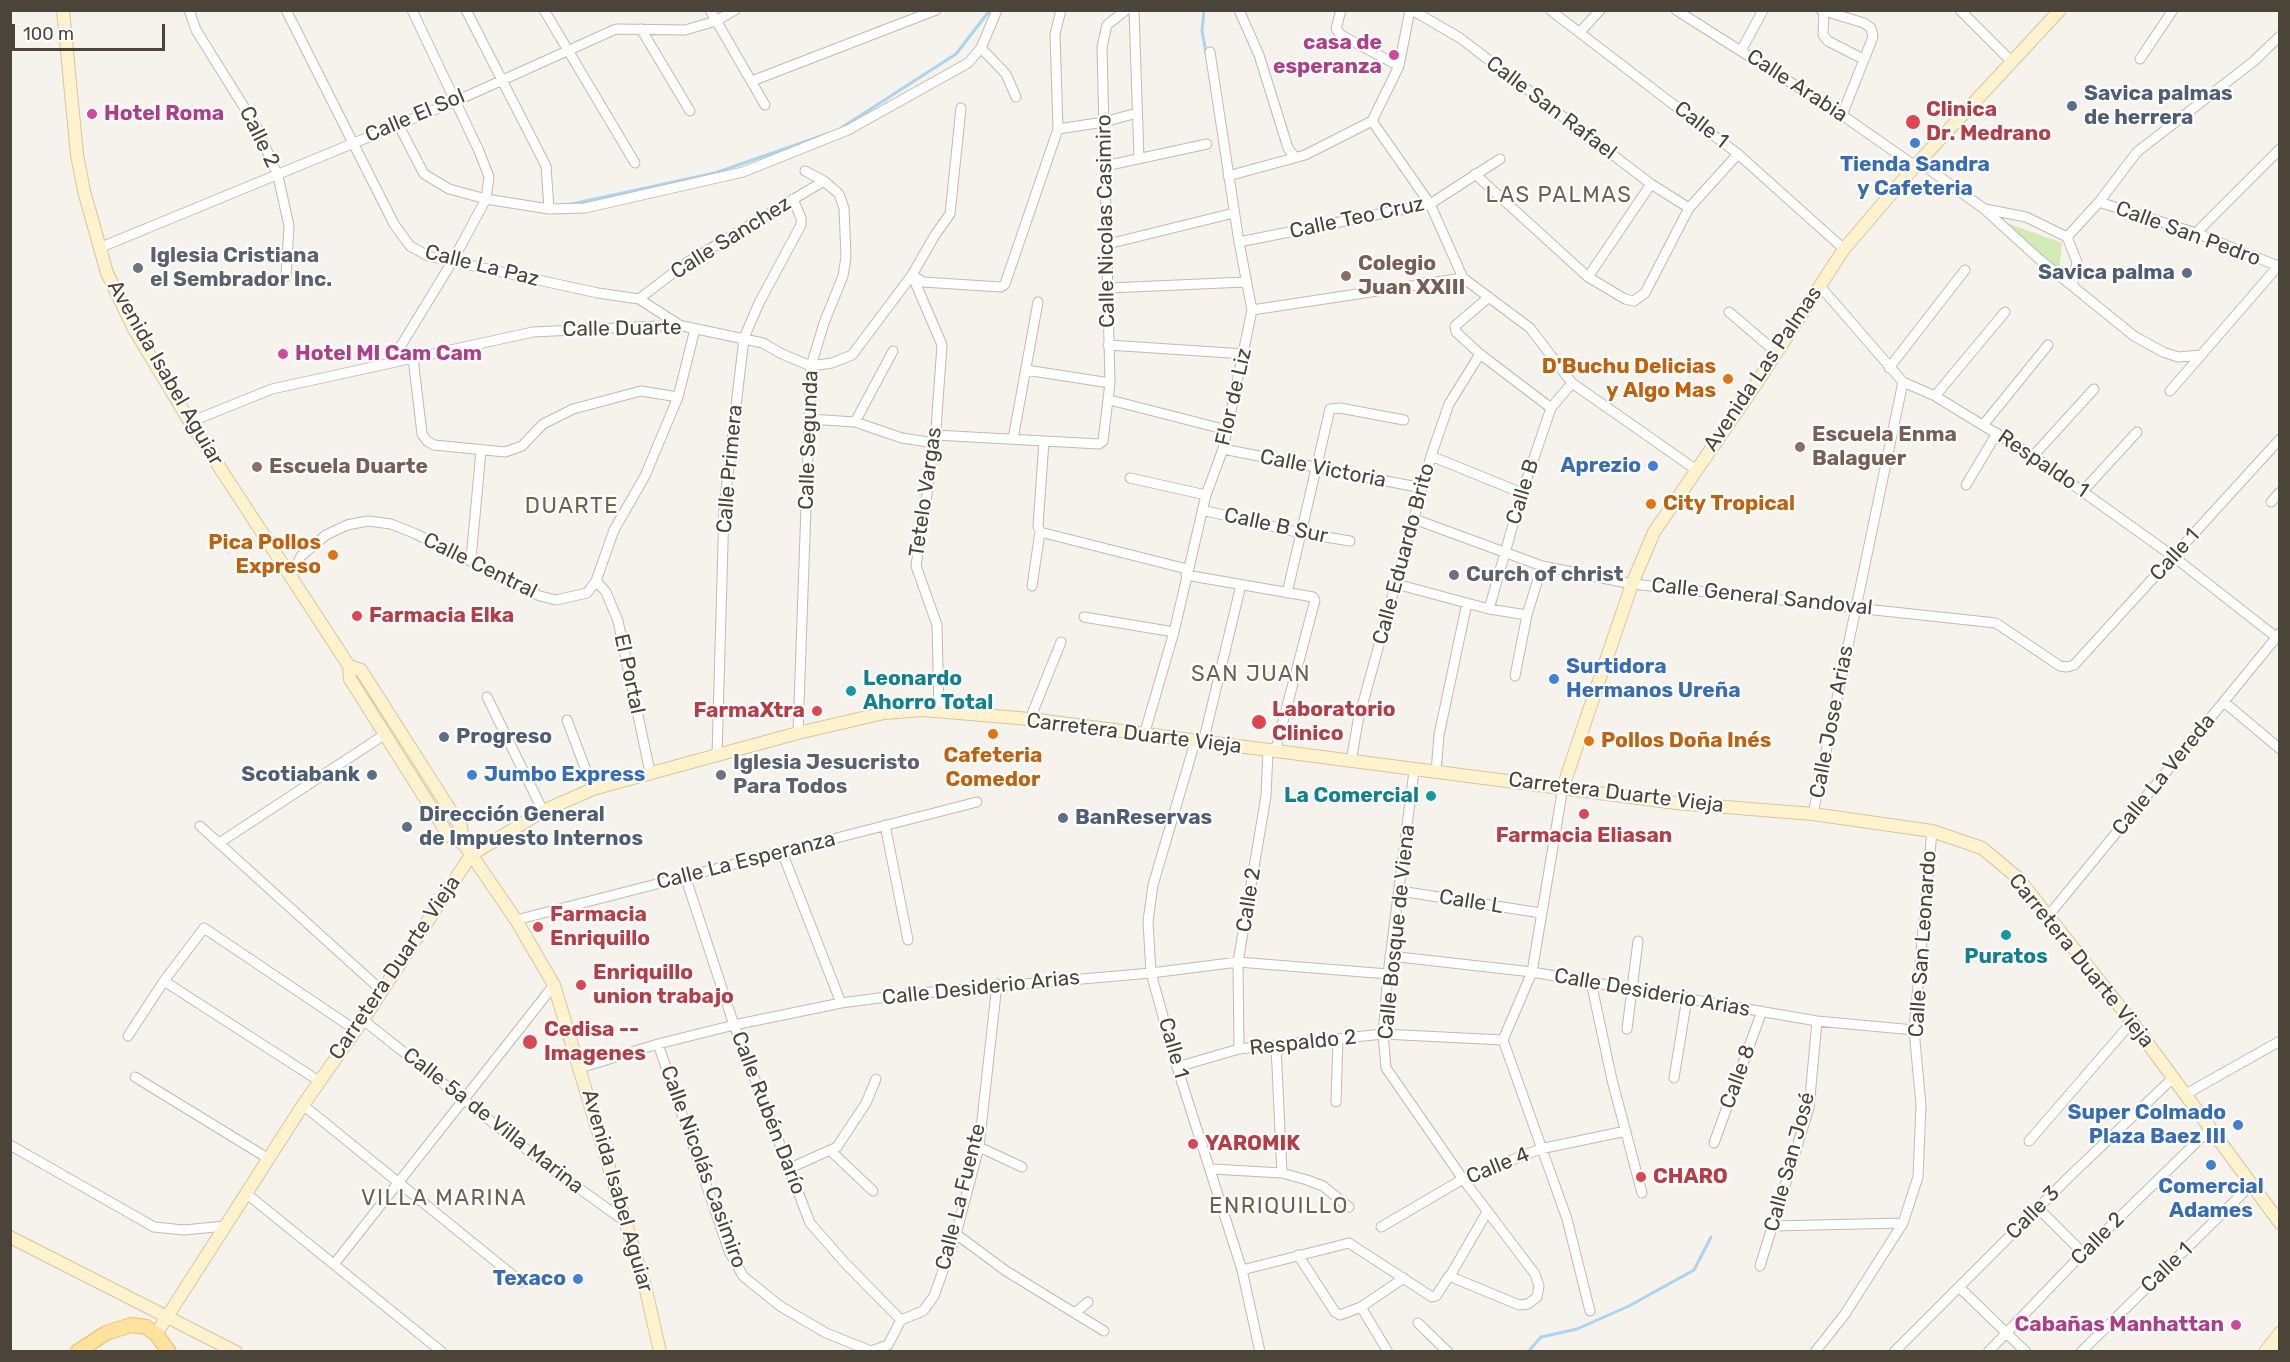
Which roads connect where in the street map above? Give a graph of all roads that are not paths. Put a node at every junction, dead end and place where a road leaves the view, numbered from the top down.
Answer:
1 (63, 10) edge
2 (189, 10) edge
3 (286, 10) edge
4 (412, 10) edge
5 (466, 10) edge
6 (543, 10) edge
7 (710, 10) edge
8 (735, 10) edge
9 (936, 10) edge
10 (997, 10) edge
11 (1062, 10) edge
12 (1126, 10) edge
13 (1134, 10) edge
14 (1239, 10) edge
15 (1341, 10) edge
16 (1411, 10) edge
17 (1550, 10) edge
18 (1600, 10) edge
19 (1676, 10) edge
20 (1763, 10) edge
21 (1960, 10) edge
22 (2060, 10) edge
23 (2173, 10) edge
24 (1823, 11) edge
25 (716, 21) junction
26 (641, 29) junction
27 (1581, 32) junction
28 (2280, 36) edge
29 (981, 48) junction
30 (568, 51) junction
31 (1742, 51) junction
32 (1210, 52) dead end
33 (1863, 59) junction
34 (2140, 59) dead end
35 (2012, 62) junction
36 (1400, 66) junction
37 (503, 78) junction
38 (752, 81) junction
39 (1016, 97) dead end
40 (456, 100) junction
41 (765, 105) dead end
42 (961, 108) dead end
43 (690, 111) dead end
44 (1137, 113) junction
45 (1842, 115) junction
46 (1372, 121) junction
47 (1104, 122) junction
48 (398, 124) junction
49 (1058, 129) junction
50 (352, 142) junction
51 (1207, 144) dead end
52 (2280, 149) edge
53 (1738, 154) junction
54 (1294, 156) junction
55 (1139, 158) junction
56 (1500, 159) dead end
57 (634, 163) dead end
58 (1917, 164) junction
59 (1105, 166) junction
60 (805, 171) dead end
61 (1475, 174) junction
62 (278, 176) junction
63 (1228, 176) junction
64 (824, 181) junction
65 (1651, 184) junction
66 (486, 199) junction
67 (793, 199) junction
68 (2099, 202) junction
69 (1430, 204) junction
70 (1689, 208) junction
71 (1983, 208) junction
72 (549, 209) junction
73 (1234, 213) junction
74 (2196, 233) junction
75 (2067, 237) junction
76 (1239, 242) junction
77 (1108, 244) junction
78 (99, 248) junction
79 (1844, 249) junction
80 (453, 262) junction
81 (2279, 265) edge
82 (1965, 270) dead end
83 (912, 276) junction
84 (286, 277) dead end
85 (1588, 277) junction
86 (1463, 278) junction
87 (1245, 282) junction
88 (2073, 284) junction
89 (1819, 285) junction
90 (1109, 288) junction
91 (1489, 297) junction
92 (639, 299) junction
93 (1038, 302) dead end
94 (1252, 310) junction
95 (1729, 312) dead end
96 (2005, 312) dead end
97 (678, 325) junction
98 (695, 329) junction
99 (744, 338) junction
100 (1108, 345) junction
101 (2048, 345) dead end
102 (893, 351) dead end
103 (1776, 352) junction
104 (1245, 354) junction
105 (1480, 354) junction
106 (2201, 355) junction
107 (413, 358) junction
108 (391, 362) junction
109 (810, 366) junction
110 (1889, 368) junction
111 (1026, 370) junction
112 (1903, 382) junction
113 (1110, 383) junction
114 (1572, 383) junction
115 (2094, 389) dead end
116 (2170, 391) dead end
117 (1935, 396) junction
118 (678, 397) junction
119 (1110, 400) junction
120 (1551, 408) junction
121 (809, 419) junction
122 (1404, 420) dead end
123 (190, 422) junction
124 (855, 423) junction
125 (1984, 424) junction
126 (1227, 430) junction
127 (2137, 432) dead end
128 (1997, 433) junction
129 (935, 439) junction
130 (1013, 439) junction
131 (2280, 439) edge
132 (1044, 441) junction
133 (1223, 449) junction
134 (481, 451) junction
135 (1431, 456) junction
136 (2033, 456) junction
137 (1316, 469) junction
138 (1695, 469) junction
139 (1130, 478) dead end
140 (1966, 485) dead end
141 (1422, 488) junction
142 (2083, 491) junction
143 (2280, 492) edge
144 (1522, 493) junction
145 (1206, 495) junction
146 (2271, 502) dead end
147 (1202, 510) junction
148 (1414, 519) junction
149 (1040, 532) junction
150 (1301, 533) junction
151 (1350, 541) dead end
152 (1504, 554) junction
153 (2174, 557) junction
154 (471, 560) junction
155 (1542, 566) junction
156 (1187, 572) junction
157 (291, 578) junction
158 (596, 581) junction
159 (1396, 584) junction
160 (1632, 584) junction
161 (1241, 585) junction
162 (1032, 586) dead end
163 (1287, 593) junction
164 (1467, 603) junction
165 (1855, 607) junction
166 (1489, 609) junction
167 (1527, 615) junction
168 (1084, 617) dead end
169 (1174, 632) junction
170 (2278, 635) edge
171 (1061, 642) dead end
172 (349, 666) junction
173 (2067, 667) joint
174 (1515, 676) dead end
175 (487, 697) dead end
176 (2224, 702) junction
177 (939, 711) junction
178 (1030, 719) junction
179 (567, 720) dead end
180 (397, 727) junction
181 (798, 733) junction
182 (384, 735) junction
183 (1144, 735) junction
184 (1199, 742) junction
185 (2280, 749) edge
186 (1272, 751) junction
187 (717, 755) junction
188 (1351, 762) junction
189 (1414, 771) junction
190 (650, 772) junction
191 (1436, 772) junction
192 (1563, 787) junction
193 (593, 789) junction
194 (977, 802) dead end
195 (543, 811) junction
196 (1813, 814) junction
197 (885, 825) junction
198 (200, 826) dead end
199 (1932, 831) junction
200 (219, 843) junction
201 (464, 844) junction
202 (782, 852) junction
203 (471, 855) junction
204 (685, 876) junction
205 (1400, 891) junction
206 (1541, 913) junction
207 (2048, 916) junction
208 (516, 920) junction
209 (908, 940) dead end
210 (1638, 941) dead end
211 (1390, 957) junction
212 (1238, 962) junction
213 (1532, 972) junction
214 (1151, 973) junction
215 (1388, 974) junction
216 (164, 981) junction
217 (1591, 982) junction
218 (997, 984) junction
219 (554, 985) junction
220 (1631, 989) junction
221 (381, 990) junction
222 (1687, 998) junction
223 (841, 1003) junction
224 (1762, 1011) junction
225 (363, 1020) junction
226 (1817, 1021) junction
227 (2133, 1022) junction
228 (734, 1025) junction
229 (354, 1029) junction
230 (1627, 1029) dead end
231 (1914, 1030) junction
232 (1383, 1035) junction
233 (129, 1036) dead end
234 (1338, 1039) junction
235 (1503, 1040) junction
236 (2280, 1041) edge
237 (658, 1044) junction
238 (1276, 1046) junction
239 (1239, 1049) junction
240 (1177, 1067) junction
241 (580, 1068) junction
242 (135, 1077) dead end
243 (2174, 1077) junction
244 (1674, 1078) dead end
245 (876, 1079) dead end
246 (319, 1081) junction
247 (2186, 1094) junction
248 (464, 1100) junction
249 (1336, 1102) dead end
250 (303, 1105) junction
251 (2211, 1128) junction
252 (1626, 1131) junction
253 (2029, 1141) dead end
254 (1714, 1143) dead end
255 (10, 1145) edge
256 (979, 1147) junction
257 (1540, 1149) junction
258 (831, 1152) junction
259 (269, 1159) junction
260 (1022, 1167) dead end
261 (788, 1169) junction
262 (1212, 1169) junction
263 (1282, 1173) junction
264 (1463, 1179) junction
265 (399, 1182) junction
266 (2252, 1184) junction
267 (873, 1191) dead end
268 (1642, 1193) dead end
269 (247, 1194) junction
270 (1349, 1208) dead end
271 (2038, 1208) junction
272 (1487, 1212) junction
273 (626, 1222) junction
274 (1903, 1223) junction
275 (2280, 1223) edge
276 (225, 1226) junction
277 (1773, 1226) junction
278 (1381, 1227) dead end
279 (956, 1234) junction
280 (10, 1237) edge
281 (2083, 1253) junction
282 (1298, 1255) junction
283 (335, 1263) junction
284 (1760, 1266) dead end
285 (1242, 1270) junction
286 (1449, 1276) junction
287 (1404, 1278) junction
288 (521, 1282) dead end
289 (1959, 1287) junction
290 (1088, 1302) dead end
291 (1361, 1307) junction
292 (1590, 1311) dead end
293 (1076, 1312) junction
294 (167, 1316) junction
295 (901, 1320) junction
296 (1418, 1323) dead end
297 (1104, 1331) dead end
298 (2007, 1333) junction
299 (156, 1334) junction
300 (2280, 1334) edge
301 (77, 1352) edge
302 (169, 1352) edge
303 (236, 1352) edge
304 (442, 1352) edge
305 (660, 1352) edge
306 (1260, 1352) edge
307 (1388, 1352) edge
308 (1448, 1352) edge
309 (1815, 1352) edge
310 (1894, 1352) edge
311 (1988, 1352) edge
312 (2026, 1352) edge
313 (2081, 1352) edge
314 (2265, 1352) edge

1 - 78 main road, Avenida Isabel Aguiar
2 - 62 street, Calle 2
3 - 50 street, Calle La Paz
4 - 40 street
5 - 37 street
6 - 30 street
7 - 25 street
8 - 25 street, Calle El Sol
9 - 38 street
10 - 29 street
11 - 49 street
12 - 47 street, Calle Nicolas Casimiro
13 - 44 street
14 - 54 street
15 - 36 street
16 - 36 street
16 - 65 street, Calle San Rafael
17 - 27 street, Calle 1
18 - 27 street
19 - 31 street, Calle Arabia
20 - 31 street
21 - 35 street
22 - 35 main road, Avenida Las Palmas
23 - 34 street
24 - 33 street
24 - 33 street
25 - 26 street, Calle El Sol
25 - 38 street
26 - 30 street, Calle El Sol
26 - 43 street
27 - 53 street, Calle 1
28 - 68 street
29 - 39 street
29 - 72 street
30 - 37 street, Calle El Sol
30 - 57 street
31 - 45 street, Calle Arabia
32 - 63 street, Flor de Liz
33 - 45 street
35 - 58 main road, Avenida Las Palmas
36 - 46 street
37 - 40 street, Calle El Sol
37 - 72 street
38 - 41 street
40 - 48 street, Calle El Sol
40 - 66 street
42 - 83 street
44 - 47 street
44 - 55 street
45 - 58 street, Calle Arabia
46 - 54 street
46 - 69 street
47 - 49 street
47 - 59 street, Calle Nicolas Casimiro
48 - 50 street, Calle El Sol
48 - 66 street
49 - 83 street
50 - 62 street, Calle El Sol
50 - 80 street, Calle La Paz
51 - 55 street
52 - 74 street
53 - 70 street
53 - 79 street, Calle 1
54 - 63 street
55 - 59 street
56 - 61 street, Calle Teo Cruz
58 - 71 street, Calle Arabia
58 - 79 main road, Avenida Las Palmas
59 - 77 street, Calle Nicolas Casimiro
60 - 64 street, Calle Segunda
61 - 69 street, Calle Teo Cruz
61 - 85 street
62 - 78 street, Calle El Sol
62 - 84 street, Calle 2
63 - 73 street, Flor de Liz
64 - 67 street, Calle Sanchez
64 - 109 street, Calle Segunda
65 - 70 street, Calle San Rafael
65 - 85 street
66 - 72 street
66 - 80 street
67 - 92 street, Calle Sanchez
67 - 99 street, Calle Primera
68 - 74 street, Calle San Pedro
68 - 75 street
69 - 76 street, Calle Teo Cruz
69 - 86 street
70 - 85 street
71 - 75 street
71 - 88 street, Calle Arabia
73 - 76 street, Flor de Liz
73 - 77 street
74 - 81 street, Calle San Pedro
75 - 88 street
76 - 87 street, Flor de Liz
77 - 90 street, Calle Nicolas Casimiro
78 - 123 main road, Avenida Isabel Aguiar
79 - 89 main road, Avenida Las Palmas
80 - 92 street, Calle La Paz
80 - 108 street
81 - 106 street
82 - 110 street
83 - 109 street
83 - 129 street, Tetelo Vargas
86 - 91 street
86 - 94 street
87 - 90 street
87 - 94 street, Flor de Liz
88 - 106 street, Calle Arabia
89 - 103 main road, Avenida Las Palmas
89 - 110 street, Respaldo 1
90 - 100 street, Calle Nicolas Casimiro
91 - 105 street
91 - 114 street
92 - 97 street
93 - 111 street
94 - 104 street, Flor de Liz
95 - 103 street
96 - 117 street
97 - 98 street, Calle Duarte
97 - 107 street, Calle Duarte
98 - 99 street, Calle Duarte
98 - 118 street
99 - 109 street, Calle Duarte
99 - 187 street, Calle Primera
100 - 104 street
100 - 113 street, Calle Nicolas Casimiro
101 - 125 street
102 - 124 street
103 - 138 main road, Avenida Las Palmas
104 - 126 street, Flor de Liz
105 - 120 street
105 - 135 street, Calle Eduardo Brito
106 - 116 street
107 - 108 street, Calle Duarte
107 - 134 street
108 - 123 street, Calle Duarte
109 - 121 street, Calle Segunda
110 - 112 street, Respaldo 1
111 - 113 street
111 - 130 street
112 - 117 street, Respaldo 1
112 - 165 street, Calle Jose Arias
113 - 119 street, Calle Nicolas Casimiro
114 - 120 street, Calle B
114 - 138 street
115 - 136 street
117 - 125 street, Respaldo 1
118 - 134 street
118 - 158 street
119 - 126 street
119 - 132 street, Calle Nicolas Casimiro
120 - 144 street, Calle B
121 - 124 street
121 - 181 street, Calle Segunda
122 - 137 street
123 - 157 main road, Avenida Isabel Aguiar
124 - 129 street
125 - 128 street, Respaldo 1
126 - 133 street, Flor de Liz
127 - 142 street
128 - 136 street, Respaldo 1
128 - 140 street
129 - 130 street
129 - 177 street, Tetelo Vargas
130 - 132 street
131 - 153 street, Calle 1
132 - 149 street
133 - 137 street, Calle Victoria
133 - 145 street, Flor de Liz
134 - 154 street
135 - 141 street, Calle Eduardo Brito
135 - 144 street
136 - 142 street, Respaldo 1
137 - 141 street, Calle Victoria
137 - 150 street
138 - 160 main road, Avenida Las Palmas
139 - 145 street
141 - 148 street, Calle Eduardo Brito
142 - 153 street, Respaldo 1
143 - 146 street
144 - 152 street, Calle B
145 - 147 street, Flor de Liz
147 - 150 street, Calle B Sur
147 - 156 street, Flor de Liz
148 - 152 street, Calle General Sandoval
148 - 159 street, Calle Eduardo Brito
149 - 156 street
149 - 162 street
150 - 151 street, Calle B Sur
150 - 163 street
152 - 155 street, Calle General Sandoval
152 - 166 street, Calle B
153 - 170 street, Respaldo 1
153 - 173 street, Calle 1
154 - 157 street, Calle Central
154 - 158 street, Calle Central
155 - 160 street, Calle General Sandoval
155 - 167 street
156 - 161 street
156 - 169 street, Flor de Liz
157 - 172 main road, Avenida Isabel Aguiar
158 - 190 street, El Portal
159 - 164 street
159 - 188 street, Calle Eduardo Brito
160 - 165 street, Calle General Sandoval
160 - 192 main road, Avenida Las Palmas
161 - 163 street
161 - 184 street, Calle 1
163 - 186 street, Calle 2
164 - 166 street
164 - 191 street
165 - 173 street, Calle General Sandoval
165 - 196 street, Calle Jose Arias
166 - 167 street
167 - 174 street
168 - 169 street
169 - 183 street, Flor de Liz
170 - 176 street, Calle La Vereda
171 - 178 street
172 - 180 main road, Avenida Isabel Aguiar
172 - 182 main road, Avenida Isabel Aguiar
175 - 195 street
176 - 185 street
176 - 207 street, Calle La Vereda
177 - 178 main road, Carretera Duarte Vieja
177 - 181 main road, Carretera Duarte Vieja
178 - 183 main road, Carretera Duarte Vieja
179 - 193 street
180 - 182 main road
180 - 201 main road, Avenida Isabel Aguiar
181 - 187 main road, Carretera Duarte Vieja
182 - 200 street
182 - 201 main road, Avenida Isabel Aguiar
183 - 184 main road, Carretera Duarte Vieja
184 - 186 main road, Carretera Duarte Vieja
184 - 214 street, Calle 1
186 - 188 main road, Carretera Duarte Vieja
186 - 212 street, Calle 2
187 - 190 main road, Carretera Duarte Vieja
188 - 189 main road, Carretera Duarte Vieja
189 - 191 main road, Carretera Duarte Vieja
189 - 205 street, Calle Bosque de Viena
190 - 193 main road, Carretera Duarte Vieja
191 - 192 main road, Carretera Duarte Vieja
192 - 196 main road, Carretera Duarte Vieja
192 - 206 street
193 - 195 main road, Carretera Duarte Vieja
194 - 197 street, Calle La Esperanza
195 - 203 main road, Carretera Duarte Vieja
196 - 199 main road, Carretera Duarte Vieja
197 - 202 street, Calle La Esperanza
197 - 209 street
198 - 200 street
199 - 207 main road, Carretera Duarte Vieja
199 - 231 street, Calle San Leonardo
200 - 221 street
201 - 203 main road, Avenida Isabel Aguiar
202 - 204 street, Calle La Esperanza
202 - 223 street
203 - 208 main road, Avenida Isabel Aguiar
203 - 221 main road, Carretera Duarte Vieja
204 - 208 street, Calle La Esperanza
204 - 228 street, Calle Rubén Darío
205 - 206 street, Calle L
205 - 211 street, Calle Bosque de Viena
206 - 213 street
207 - 227 main road, Carretera Duarte Vieja
208 - 219 main road, Avenida Isabel Aguiar
210 - 220 street
211 - 213 street, Calle Desiderio Arias
211 - 215 street, Calle Bosque de Viena
212 - 214 street, Calle Desiderio Arias
212 - 215 street, Calle Desiderio Arias
212 - 239 street, Calle 2
213 - 217 street, Calle Desiderio Arias
213 - 235 street
214 - 218 street, Calle Desiderio Arias
214 - 240 street, Calle 1
215 - 232 street, Calle Bosque de Viena
216 - 229 street
216 - 233 street
216 - 246 street
217 - 220 street, Calle Desiderio Arias
217 - 252 street
218 - 223 street, Calle Desiderio Arias
218 - 256 street, Calle La Fuente
219 - 241 main road, Avenida Isabel Aguiar
219 - 248 street
220 - 222 street, Calle Desiderio Arias
220 - 230 street
221 - 225 main road, Carretera Duarte Vieja
222 - 224 street, Calle Desiderio Arias
222 - 244 street
223 - 228 street, Calle Desiderio Arias
224 - 226 street, Calle Desiderio Arias
224 - 254 street, Calle 8
225 - 229 main road, Carretera Duarte Vieja
225 - 248 street, Calle 5a de Villa Marina
226 - 231 street, Calle Desiderio Arias
226 - 277 street, Calle San José
227 - 243 main road, Carretera Duarte Vieja
227 - 253 street
228 - 237 street, Calle Desiderio Arias
228 - 261 street, Calle Rubén Darío
229 - 246 main road, Carretera Duarte Vieja
231 - 274 street, Calle San Leonardo
232 - 234 street, Respaldo 2
232 - 235 street, Respaldo 2
232 - 264 street, Calle Bosque de Viena
234 - 238 street, Respaldo 2
234 - 249 street
235 - 257 street
236 - 247 street
237 - 241 street, Calle Desiderio Arias
237 - 295 street, Calle Nicolás Casimiro
238 - 239 street, Respaldo 2
238 - 263 street
239 - 240 street, Respaldo 2
240 - 262 street, Calle 1
241 - 273 main road, Avenida Isabel Aguiar
242 - 259 street
243 - 247 main road, Carretera Duarte Vieja
243 - 271 street, Calle 3
245 - 258 street
246 - 250 main road, Carretera Duarte Vieja
247 - 251 main road, Carretera Duarte Vieja
248 - 265 street
248 - 273 street, Calle 5a de Villa Marina
250 - 259 main road, Carretera Duarte Vieja
250 - 265 street
251 - 266 main road, Carretera Duarte Vieja
251 - 281 street, Calle 2
252 - 257 street, Calle 4
252 - 268 street
255 - 276 street
256 - 260 street
256 - 279 street, Calle La Fuente
257 - 264 street, Calle 4
257 - 292 street
258 - 261 street
258 - 267 street
259 - 269 main road, Carretera Duarte Vieja
261 - 295 street, Calle Rubén Darío
262 - 263 street
262 - 285 street, Calle 1
263 - 270 street
264 - 272 street, Calle Bosque de Viena
264 - 278 street, Calle 4
265 - 283 street
265 - 288 street
266 - 275 main road, Carretera Duarte Vieja
266 - 313 street, Calle 1
269 - 276 main road, Carretera Duarte Vieja
269 - 283 street
271 - 281 street
271 - 289 street, Calle 3
272 - 286 street
272 - 286 street, Calle Bosque de Viena
273 - 305 main road, Avenida Isabel Aguiar
274 - 277 street
274 - 309 street, Calle San Leonardo
276 - 294 main road, Carretera Duarte Vieja
277 - 284 street, Calle San José
279 - 293 street
279 - 295 street, Calle La Fuente
280 - 294 main road
281 - 298 street, Calle 2
282 - 285 street
282 - 287 street
282 - 291 street
283 - 304 street
285 - 306 street, Calle 1
286 - 287 street
287 - 291 street
289 - 298 street
289 - 310 street, Calle 3
290 - 293 street
291 - 307 street
293 - 297 street
294 - 299 main road, Carretera Duarte Vieja
294 - 303 main road
296 - 308 street
298 - 311 street, Calle 2
298 - 312 street
299 - 301 main road
299 - 302 main road
300 - 314 main road

